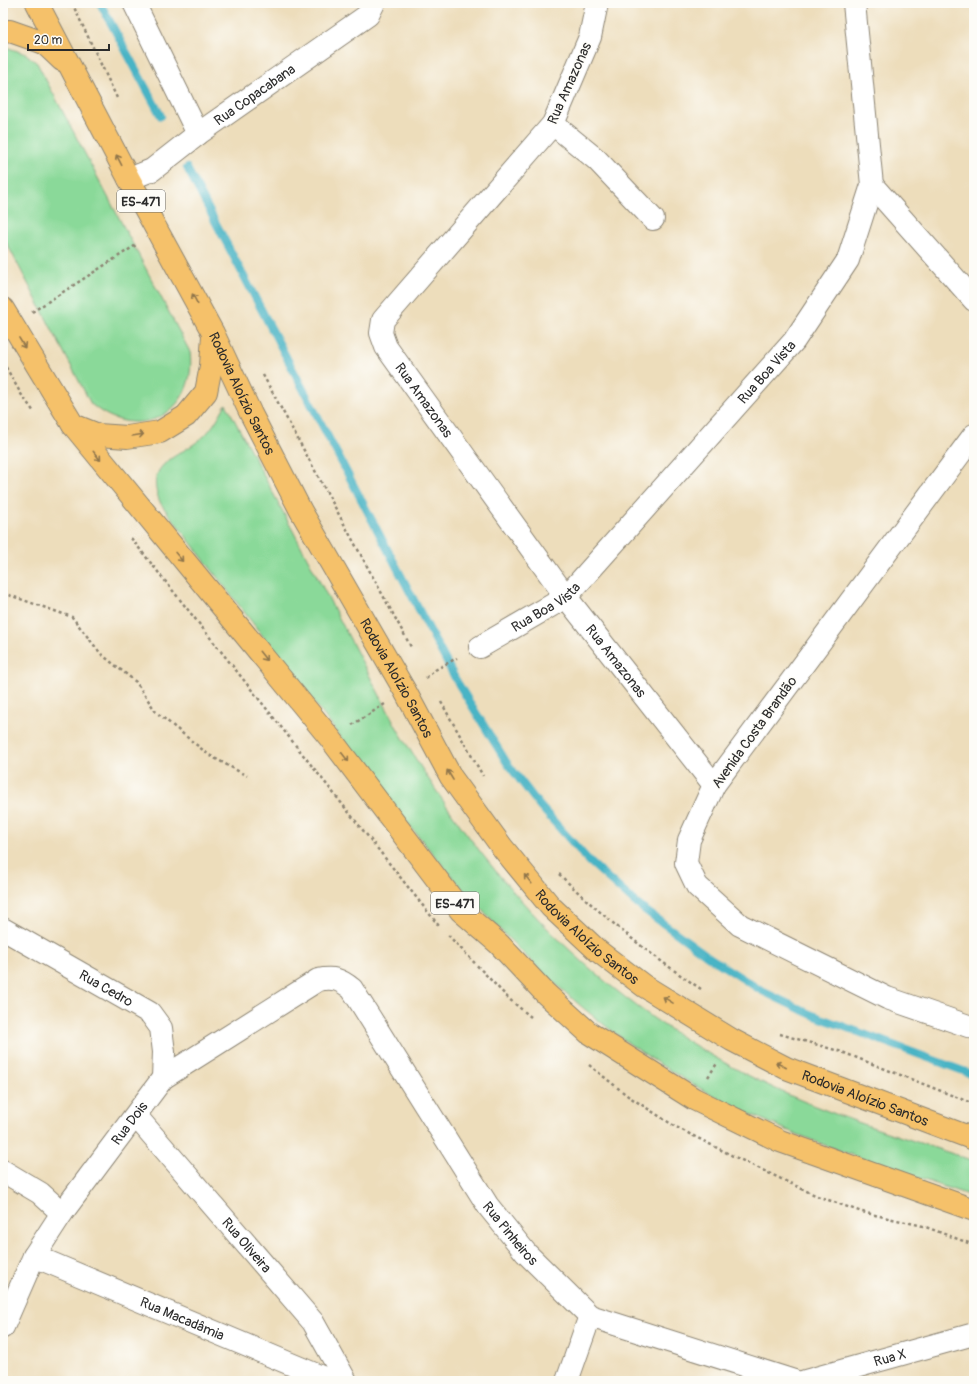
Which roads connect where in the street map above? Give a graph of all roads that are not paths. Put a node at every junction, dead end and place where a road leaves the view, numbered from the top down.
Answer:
1 (37, 3) edge
2 (134, 3) edge
3 (374, 3) edge
4 (597, 3) edge
5 (854, 3) edge
6 (3, 32) edge
7 (70, 67) junction
8 (553, 124) junction
9 (198, 134) junction
10 (129, 179) junction
11 (872, 185) junction
12 (653, 219) dead end
13 (974, 300) edge
14 (7, 317) edge
15 (213, 333) junction
16 (73, 426) junction
17 (974, 435) edge
18 (566, 597) junction
19 (471, 651) road end
20 (714, 784) junction
21 (3, 929) edge
22 (318, 980) joint
23 (974, 1028) edge
24 (163, 1078) junction
25 (136, 1116) junction
26 (974, 1139) edge
27 (3, 1171) edge
28 (974, 1210) edge
29 (62, 1213) junction
30 (34, 1256) junction
31 (590, 1316) junction
32 (3, 1327) edge
33 (974, 1334) edge
34 (331, 1381) edge
35 (346, 1381) edge
36 (567, 1381) edge
37 (794, 1381) edge
38 (805, 1381) edge

1 - 7 main road, Rodovia Aloízio Santos / ES-471
2 - 9 street
3 - 9 street, Rua Copacabana
4 - 8 street, Rua Amazonas
5 - 11 street, Rua Boa Vista
6 - 7 main road
10 -> 7 main road, Rodovia Aloízio Santos / ES-471
8 - 12 street
8 - 18 street, Rua Amazonas
9 - 10 street, Rua Copacabana
15 -> 10 main road, Rodovia Aloízio Santos / ES-471
11 - 13 street
11 - 18 street, Rua Boa Vista
14 -> 16 main road, ES-471
16 -> 15 main road
26 -> 15 main road, Rodovia Aloízio Santos / ES-471
16 -> 28 main road, ES-471
17 - 20 street, Avenida Costa Brandão
18 - 19 street, Rua Boa Vista
18 - 20 street, Rua Amazonas
20 - 23 street, Avenida Costa Brandão
21 - 24 street, Rua Cedro
22 - 24 street, Rua Dois
22 - 31 street, Rua Pinheiros
24 - 25 street, Rua Dois
25 - 29 street, Rua Dois
25 - 35 street, Rua Oliveira
27 - 29 street
29 - 30 street, Rua Dois
30 - 32 street, Rua Dois
30 - 34 street, Rua Macadâmia
31 - 36 street
31 - 37 street, Rua Pinheiros
33 - 38 street, Rua X

